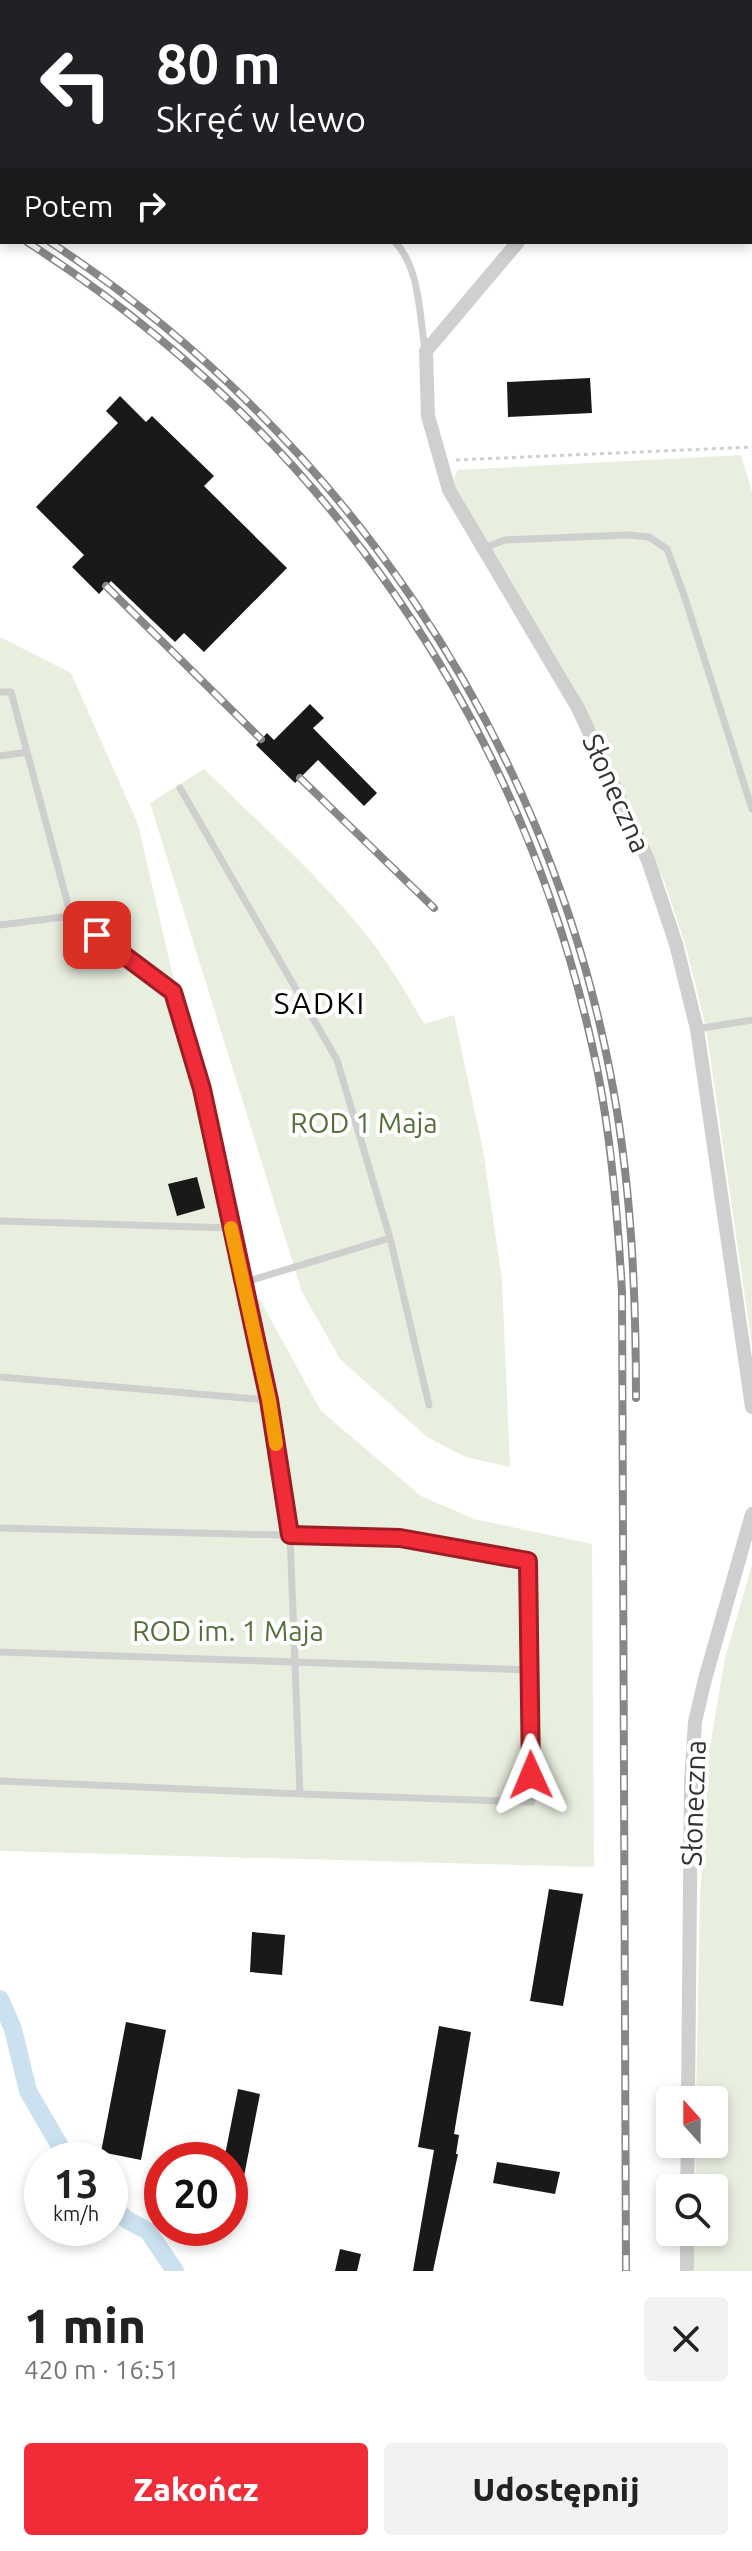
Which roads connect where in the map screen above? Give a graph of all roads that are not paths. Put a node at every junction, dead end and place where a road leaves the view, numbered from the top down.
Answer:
1 (397, 244) edge
2 (516, 244) edge
3 (426, 351) junction
4 (484, 548) junction
5 (0, 692) edge
6 (27, 752) junction
7 (0, 756) edge
8 (180, 788) dead end
9 (752, 809) edge
10 (71, 916) junction
11 (0, 925) edge
12 (752, 1020) edge
13 (697, 1029) junction
14 (0, 1221) edge
15 (231, 1228) junction
16 (390, 1238) junction
17 (242, 1283) junction
18 (0, 1377) edge
19 (751, 1397) edge
20 (269, 1400) junction
21 (429, 1405) dead end
22 (752, 1515) edge
23 (0, 1528) edge
24 (290, 1535) junction
25 (0, 1652) edge
26 (295, 1660) junction
27 (530, 1670) junction
28 (0, 1781) edge
29 (300, 1794) junction
30 (688, 2086) edge
31 (687, 2246) edge
32 (687, 2271) edge

1 - 3 lane
2 - 3 street
3 - 4 street, Słoneczna
4 - 9 lane
4 - 13 street, Słoneczna
5 - 6 lane
6 - 7 lane
6 - 10 lane
8 - 16 lane
10 - 11 lane
10 - 15 lane
12 - 13 lane
13 - 19 street, Słoneczna
14 - 15 lane
15 - 17 lane
16 - 17 lane
16 - 21 lane
17 - 20 lane
18 - 20 lane
20 - 24 lane
22 - 30 street, Słoneczna
23 - 24 lane
24 - 26 lane
24 - 27 lane
25 - 26 lane
26 - 27 lane
26 - 29 lane
27 - 29 lane
28 - 29 lane
31 - 32 street

